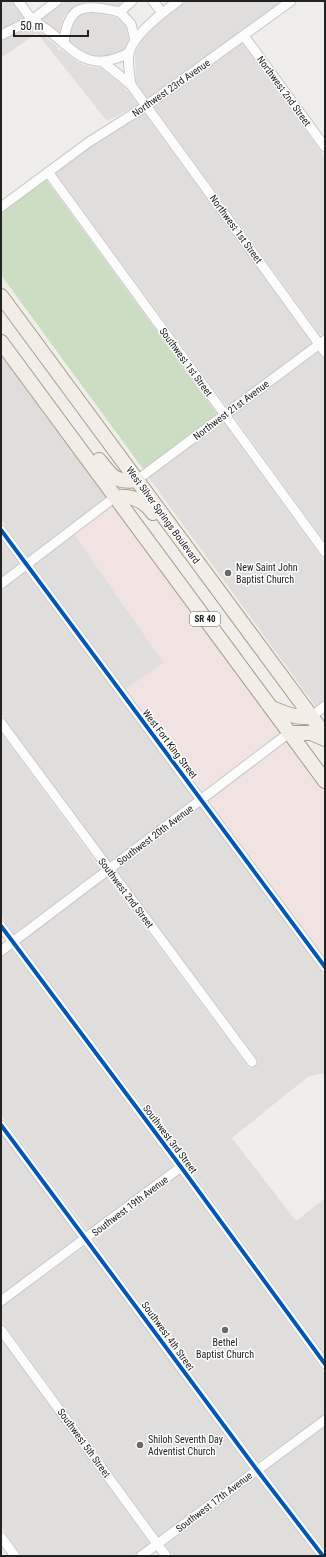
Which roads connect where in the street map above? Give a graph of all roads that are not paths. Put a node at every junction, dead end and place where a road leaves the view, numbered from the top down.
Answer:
1 (18, 1) edge
2 (57, 1) edge
3 (132, 1) edge
4 (153, 1) edge
5 (178, 1) edge
6 (291, 1) edge
7 (120, 12) junction
8 (162, 13) junction
9 (32, 20) junction
10 (1, 35) edge
11 (244, 36) junction
12 (135, 40) junction
13 (64, 44) junction
14 (129, 53) junction
15 (103, 62) junction
16 (131, 85) junction
17 (146, 106) junction
18 (325, 147) edge
19 (48, 172) junction
20 (1, 207) edge
21 (1, 296) edge
22 (1, 342) edge
23 (322, 342) edge
24 (325, 352) edge
25 (40, 395) junction
26 (225, 414) junction
27 (137, 480) junction
28 (115, 497) junction
29 (1, 530) edge
30 (325, 552) edge
31 (196, 560) junction
32 (26, 566) junction
33 (1, 584) edge
34 (270, 706) junction
35 (325, 706) edge
36 (311, 717) junction
37 (1, 724) edge
38 (289, 733) junction
39 (325, 735) edge
40 (325, 739) edge
41 (325, 781) edge
42 (202, 800) junction
43 (108, 870) junction
44 (1, 926) edge
45 (13, 942) junction
46 (1, 951) edge
47 (325, 967) edge
48 (252, 1062) dead end
49 (1, 1125) edge
50 (181, 1167) junction
51 (86, 1239) junction
52 (1, 1301) edge
53 (1, 1330) edge
54 (325, 1364) edge
55 (325, 1420) edge
56 (257, 1470) junction
57 (1, 1537) edge
58 (157, 1544) junction
59 (15, 1556) edge
60 (141, 1556) edge
61 (166, 1556) edge
62 (323, 1556) edge

1 - 9 street
2 - 9 street
3 - 7 street
4 - 8 street
5 - 8 street
6 - 11 street, Northwest 23rd Avenue
7 - 12 street
7 - 13 street
8 - 12 street
9 - 10 street
9 - 13 street
11 - 17 street, Northwest 23rd Avenue
11 - 18 street, Northwest 2nd Street
12 - 14 street
13 - 15 street
14 - 15 street
14 - 16 street
15 - 16 street, Northwest 1st Street
16 - 17 street, Northwest 1st Street
17 - 19 street, Northwest 23rd Avenue
17 - 23 street, Northwest 1st Street
19 - 20 street, Northwest 23rd Avenue
19 - 26 street, Southwest 1st Street
21 - 27 main road, West Silver Springs Boulevard / SR 40
22 - 25 main road, SR 40
23 - 24 street, Northwest 1st Street
23 - 26 street, Northwest 21st Avenue
25 - 27 main road
25 - 28 main road, SR 40
26 - 27 street, Northwest 21st Avenue
26 - 30 street, Southwest 1st Street
27 - 31 main road, West Silver Springs Boulevard / SR 40
28 - 31 main road
28 - 32 street
28 - 34 main road, SR 40
29 - 32 street, West Fort King Street
31 - 36 main road, West Silver Springs Boulevard / SR 40
32 - 33 street
32 - 42 street, West Fort King Street
34 - 36 main road
34 - 38 main road, SR 40
35 - 36 street
36 - 39 main road, West Silver Springs Boulevard / SR 40
37 - 43 street, Southwest 2nd Street
38 - 40 main road
38 - 41 main road, SR 40
38 - 42 street, Southwest 20th Avenue
42 - 43 street, Southwest 20th Avenue
42 - 47 street, West Fort King Street
43 - 45 street, Southwest 20th Avenue
43 - 48 street, Southwest 2nd Street
44 - 45 street, Southwest 3rd Street
45 - 46 street, Southwest 20th Avenue
45 - 50 street, Southwest 3rd Street
49 - 51 street, Southwest 4th Street
50 - 51 street, Southwest 19th Avenue
50 - 54 street, Southwest 3rd Street
51 - 52 street, Southwest 19th Avenue
51 - 56 street, Southwest 4th Street
53 - 58 street, Southwest 5th Street
55 - 56 street, Southwest 17th Avenue
56 - 58 street, Southwest 17th Avenue
56 - 62 street, Southwest 4th Street
57 - 59 street
58 - 60 street, Southwest 17th Avenue
58 - 61 street, Southwest 5th Street

